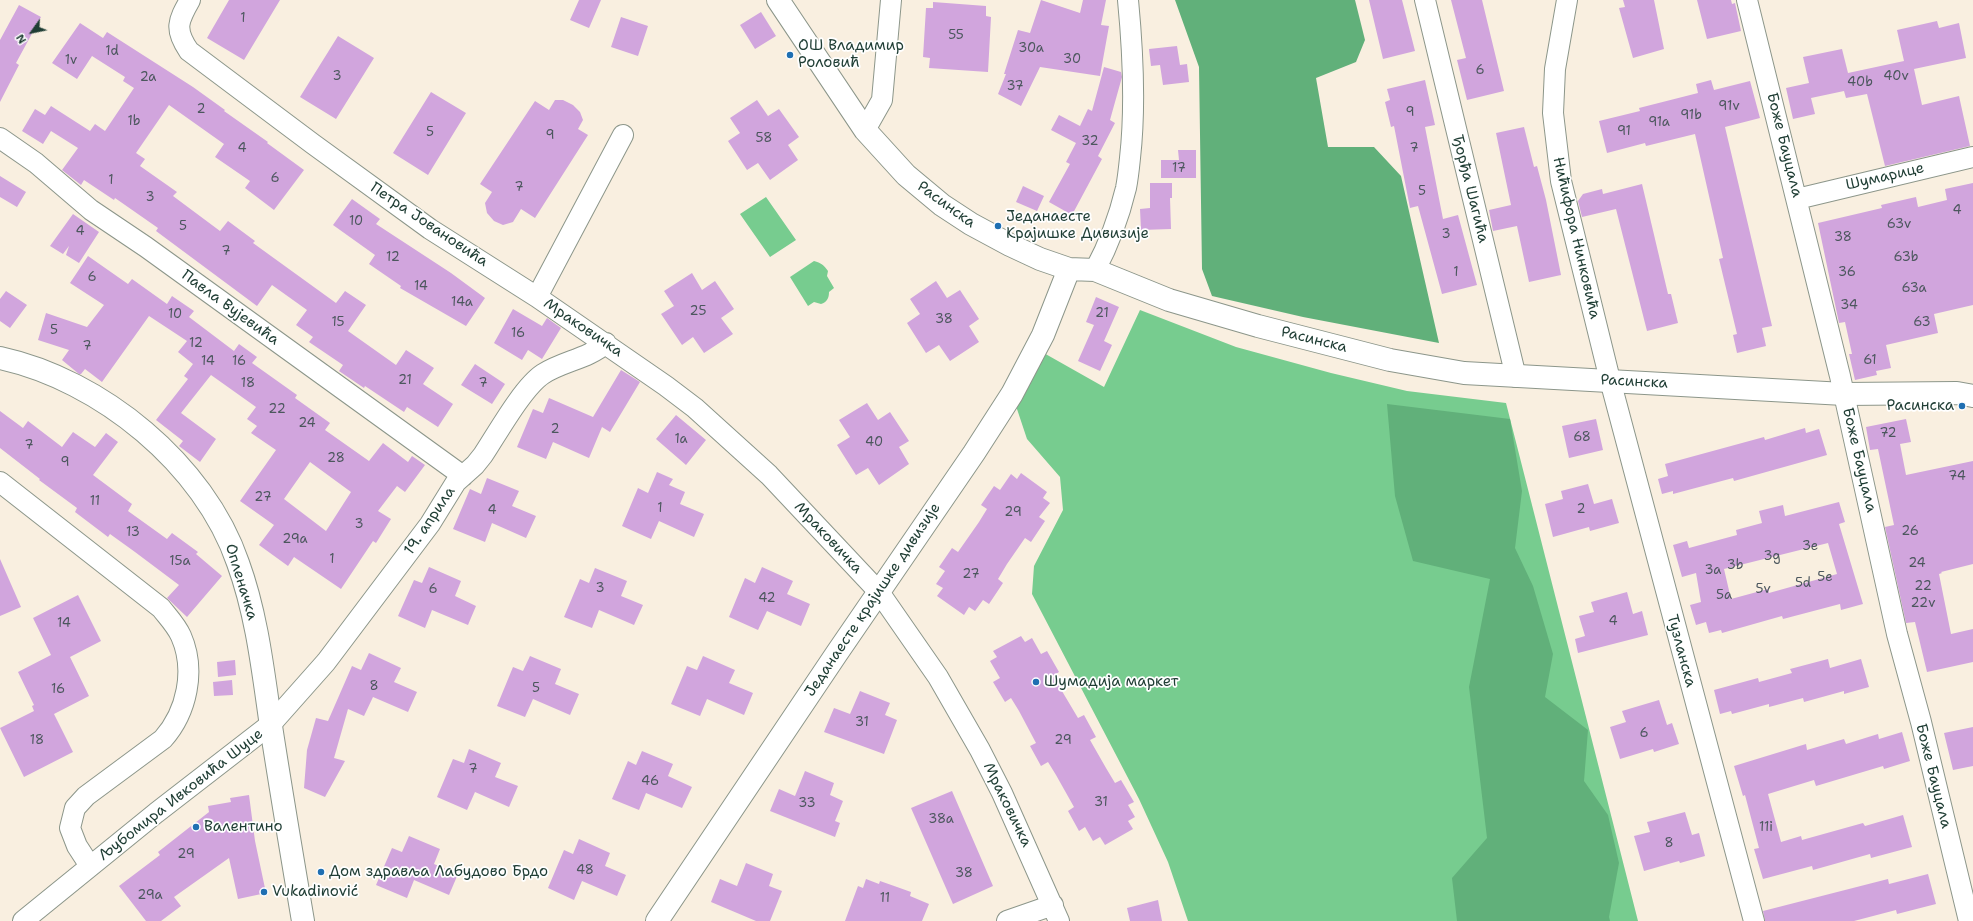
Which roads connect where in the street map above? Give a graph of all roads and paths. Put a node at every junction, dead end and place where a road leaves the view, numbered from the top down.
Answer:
1 (190, 0) edge
2 (778, 0) edge
3 (891, 0) edge
4 (1128, 0) edge
5 (1425, 0) edge
6 (1567, 0) edge
7 (1747, 0) edge
8 (865, 130) junction
9 (623, 135) dead end
10 (0, 138) edge
11 (1973, 157) edge
12 (1797, 199) junction
13 (1069, 269) junction
14 (1095, 270) junction
15 (537, 297) junction
16 (606, 343) junction
17 (0, 358) edge
18 (1516, 377) junction
19 (1610, 380) junction
20 (1844, 394) junction
21 (1973, 396) edge
22 (463, 476) junction
23 (0, 482) edge
24 (879, 592) junction
25 (271, 724) junction
26 (90, 866) junction
27 (1056, 913) edge
28 (23, 921) edge
29 (302, 921) edge
30 (657, 921) edge
31 (1007, 921) edge
32 (1754, 921) edge
33 (1969, 921) edge

1 - 15 street, Петра Јовановића
2 - 8 street, Расинска
3 - 8 street
4 - 14 street
5 - 18 street, Ђорђа Шагића
6 - 19 street, Нићифора Нинковића
7 - 12 street, Боже Бауцала
8 - 13 street, Расинска
9 - 15 street
10 - 22 street, Павла Вујевића
11 - 12 street, Шумарице
12 - 20 street, Боже Бауцала
13 - 14 street, Расинска
13 - 24 street, Једанаесте крајишке дивизије
14 - 18 street, Расинска
15 - 16 street, Мраковичка
16 - 22 street, 19. априла
16 - 24 street, Мраковичка
17 - 25 street, Опленачка
18 - 19 street, Расинска
19 - 20 street, Расинска
19 - 32 street, Тузланска
20 - 21 street, Расинска
20 - 33 street, Боже Бауцала
22 - 25 street, 19. априла
23 - 26 street, Љубомира Ивковића Шуце
24 - 27 street, Мраковичка
24 - 30 street, Једанаесте крајишке дивизије
25 - 26 street, Љубомира Ивковића Шуце
25 - 29 street, Опленачка
26 - 28 street, Љубомира Ивковића Шуце
27 - 31 street

